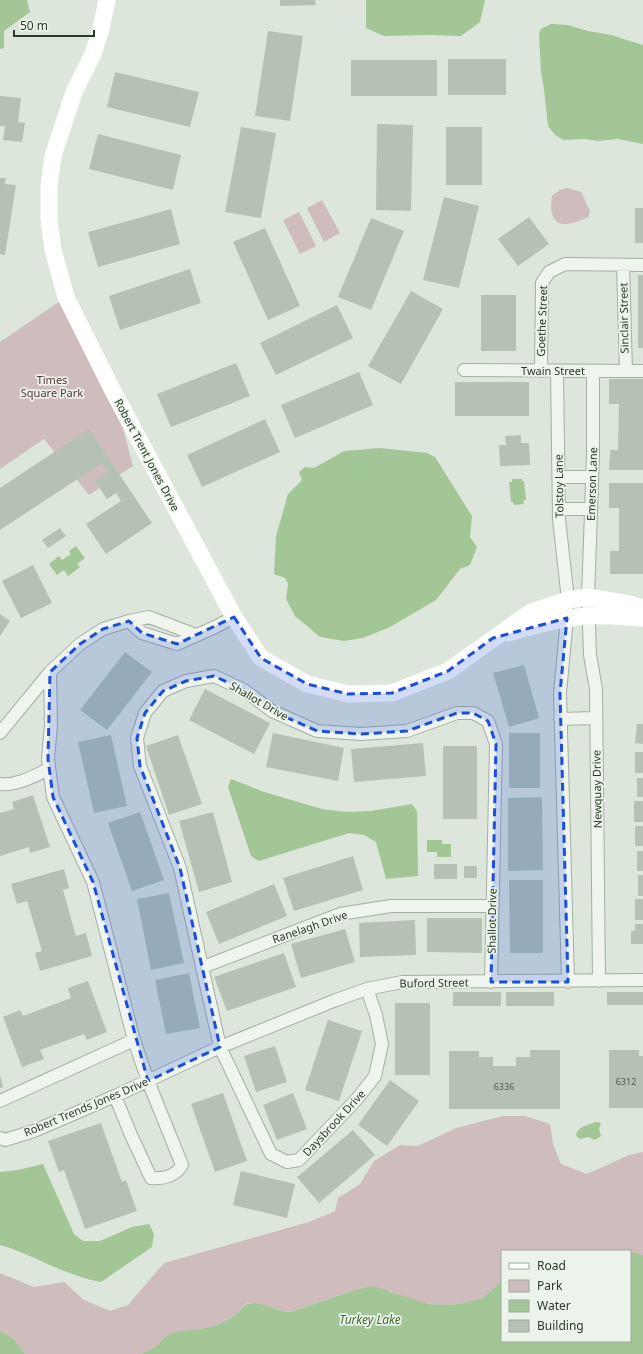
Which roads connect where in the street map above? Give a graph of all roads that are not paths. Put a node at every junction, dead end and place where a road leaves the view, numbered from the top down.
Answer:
1 (107, 0) edge
2 (623, 265) junction
3 (643, 266) edge
4 (464, 370) dead end
5 (541, 371) junction
6 (626, 371) junction
7 (643, 371) edge
8 (557, 372) junction
9 (593, 372) junction
10 (559, 477) junction
11 (592, 477) junction
12 (559, 509) junction
13 (591, 509) junction
14 (588, 597) junction
15 (567, 600) junction
16 (643, 608) edge
17 (234, 616) junction
18 (589, 616) junction
19 (567, 618) junction
20 (643, 618) edge
21 (129, 621) junction
22 (160, 622) junction
23 (196, 635) junction
24 (155, 637) junction
25 (493, 638) junction
26 (50, 672) junction
27 (596, 718) junction
28 (560, 719) junction
29 (0, 733) edge
30 (49, 768) junction
31 (0, 784) edge
32 (492, 906) junction
33 (203, 967) junction
34 (643, 980) edge
35 (599, 981) junction
36 (491, 982) junction
37 (568, 982) junction
38 (367, 989) junction
39 (134, 1040) junction
40 (220, 1047) junction
41 (170, 1070) joint
42 (148, 1081) junction
43 (115, 1096) junction
44 (0, 1101) edge
45 (0, 1138) edge

1 - 17 street, Robert Trent Jones Drive
2 - 3 street, Goethe Street
2 - 5 street, Goethe Street
2 - 6 street, Sinclair Street
4 - 5 street, Twain Street
5 - 8 street, Twain Street
6 - 7 street, Twain Street
6 - 9 street, Twain Street
8 - 9 street, Twain Street
8 - 10 street, Tolstoy Lane
9 - 11 street, Emerson Lane
10 - 11 street
10 - 12 street, Tolstoy Lane
11 - 13 street, Emerson Lane
12 - 13 street
12 - 15 street, Tolstoy Lane
13 - 14 street, Emerson Lane
14 - 15 street, Robert Trent Jones Drive
14 - 16 street, Robert Trent Jones Drive
14 - 18 street, Newquay Drive
15 - 19 street
15 - 25 street, Robert Trent Jones Drive
17 - 23 street
17 - 25 street, Robert Trent Jones Drive
18 - 19 street, Robert Trent Jones Drive
18 - 20 street, Robert Trent Jones Drive
18 - 27 street, Newquay Drive
19 - 25 street, Robert Trent Jones Drive
19 - 28 street
21 - 22 street
21 - 24 street
21 - 26 street
22 - 23 street
22 - 24 street
23 - 24 street
26 - 29 street
26 - 30 street
27 - 28 street
27 - 35 street, Newquay Drive
28 - 37 street
30 - 31 street
30 - 39 street
32 - 33 street, Ranelagh Drive
32 - 33 street, Shallot Drive
32 - 36 street, Shallot Drive
33 - 40 street, Shallot Drive
34 - 35 street, Buford Street
35 - 37 street, Buford Street
36 - 37 street, Buford Street
36 - 38 street, Buford Street
38 - 40 street, Buford Street
38 - 40 street, Daysbrook Drive
39 - 42 street
39 - 44 street
40 - 41 street, Buford Street
41 - 42 street, Robert Trends Jones Drive
42 - 43 street, Robert Trends Jones Drive
42 - 43 street
43 - 45 street, Robert Trends Jones Drive

